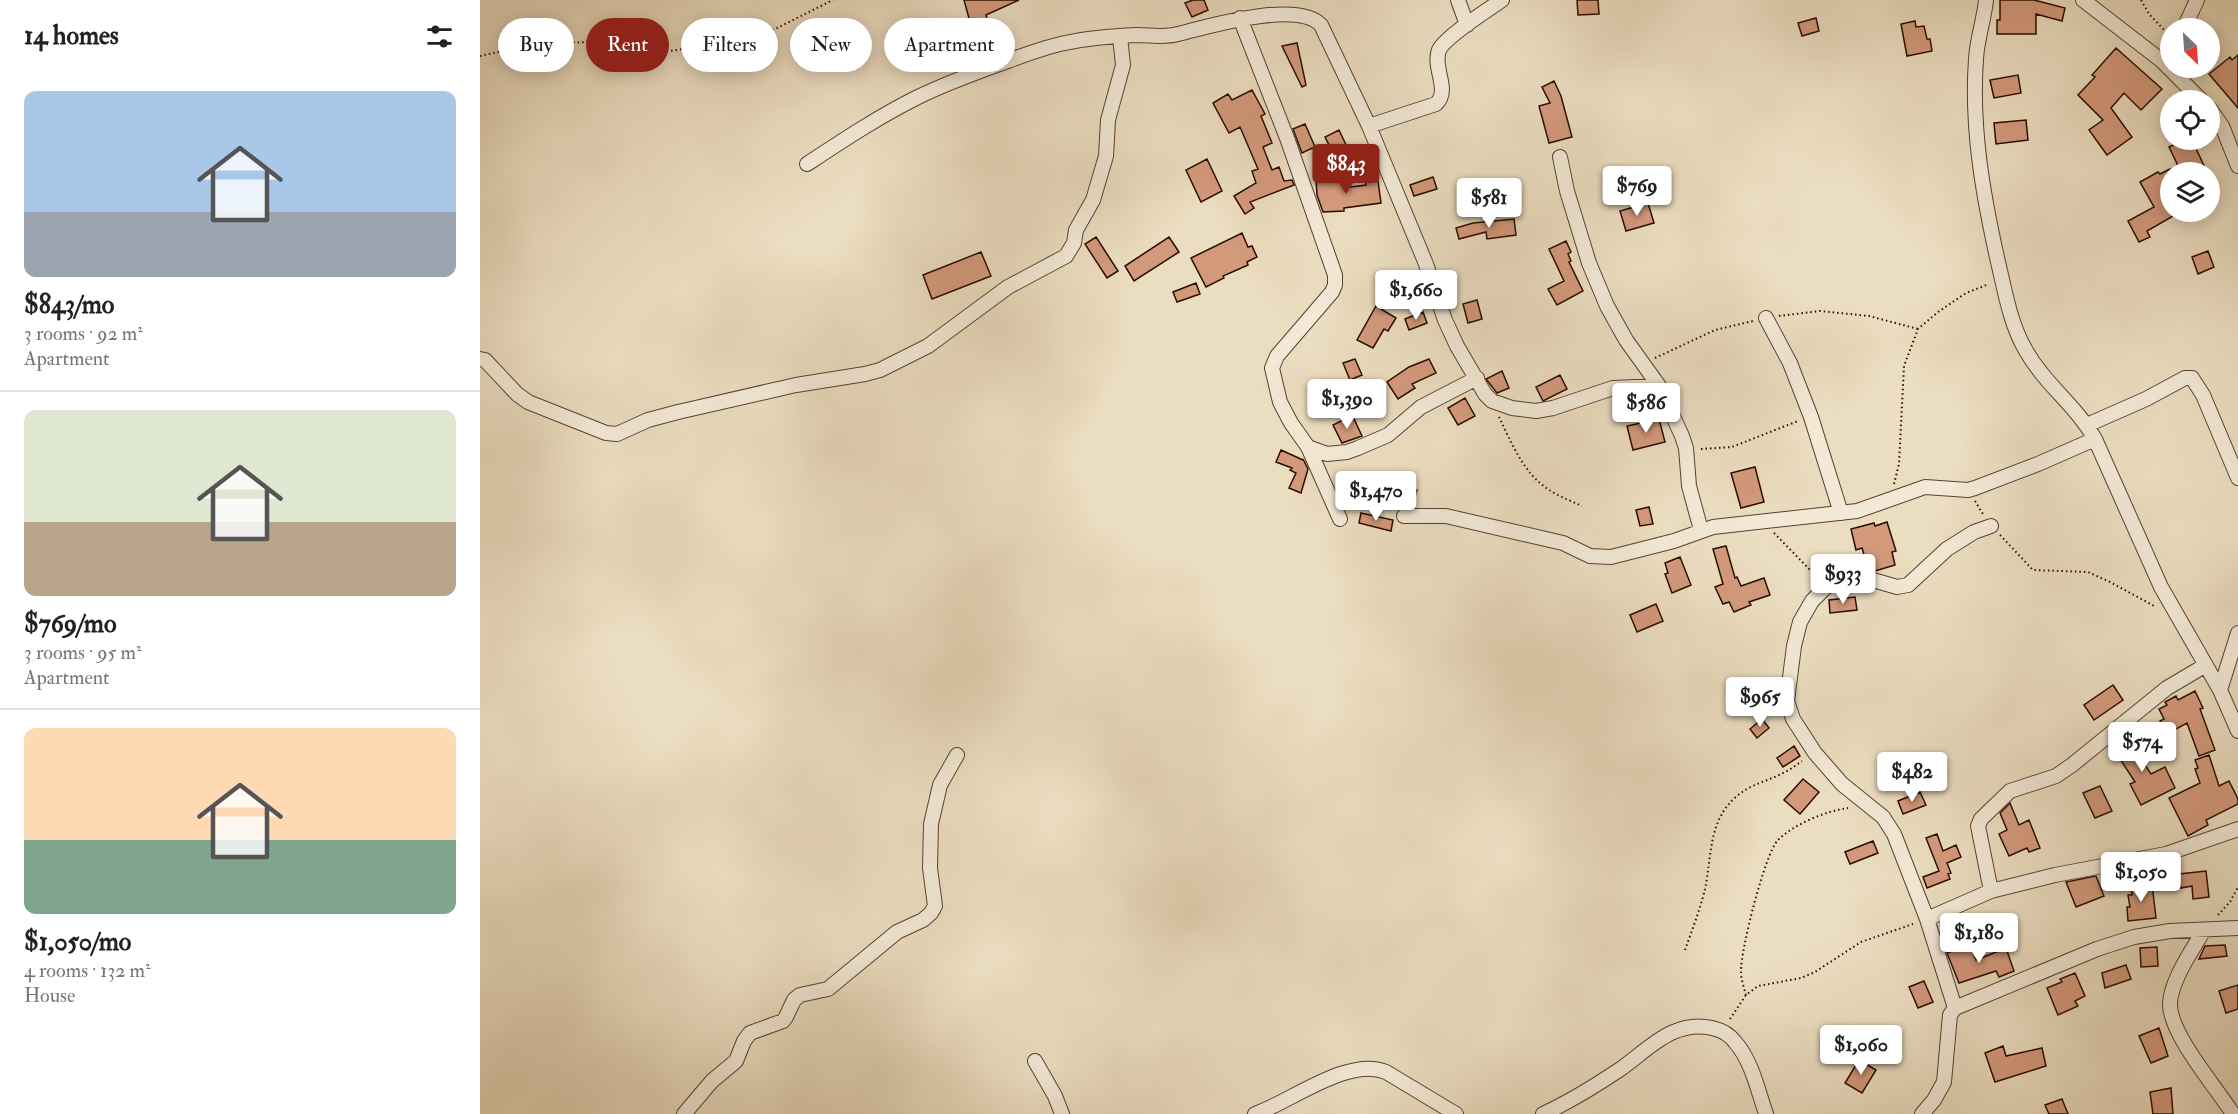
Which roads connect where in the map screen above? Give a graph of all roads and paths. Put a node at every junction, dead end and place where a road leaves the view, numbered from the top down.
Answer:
1 (833, 0) edge
2 (1458, 0) edge
3 (1502, 0) edge
4 (1986, 0) edge
5 (2083, 0) edge
6 (2141, 0) edge
7 (2197, 0) edge
8 (1240, 18) junction
9 (2189, 18) edge
10 (1467, 25) junction
11 (2160, 26) edge
12 (1120, 37) junction
13 (480, 56) edge
14 (2160, 59) edge
15 (2180, 78) edge
16 (2192, 90) edge
17 (2220, 119) edge
18 (1369, 126) junction
19 (2232, 132) edge
20 (1560, 157) dead end
21 (807, 164) dead end
22 (2238, 166) edge
23 (2002, 278) junction
24 (1766, 318) dead end
25 (480, 359) edge
26 (1477, 378) junction
27 (1659, 386) junction
28 (1492, 401) junction
29 (1811, 417) junction
30 (2087, 425) junction
31 (2095, 439) junction
32 (1308, 447) junction
33 (1686, 448) junction
34 (2238, 478) edge
35 (1968, 490) junction
36 (1891, 499) junction
37 (1582, 506) dead end
38 (1841, 513) junction
39 (1404, 516) dead end
40 (1340, 519) dead end
41 (1764, 521) junction
42 (1991, 526) junction
43 (1701, 530) junction
44 (1827, 586) junction
45 (2177, 617) junction
46 (2238, 633) edge
47 (2206, 665) junction
48 (2220, 690) junction
49 (2238, 731) edge
50 (1815, 753) junction
51 (957, 755) dead end
52 (1869, 805) junction
53 (2238, 829) edge
54 (2238, 887) edge
55 (1991, 891) junction
56 (1927, 919) junction
57 (2238, 928) edge
58 (2204, 930) junction
59 (1685, 950) dead end
60 (1746, 994) junction
61 (1955, 1008) junction
62 (1723, 1033) junction
63 (1035, 1061) dead end
64 (684, 1114) edge
65 (1062, 1114) edge
66 (1255, 1114) edge
67 (1456, 1114) edge
68 (1543, 1114) edge
69 (1766, 1114) edge
70 (1922, 1114) edge
71 (2233, 1114) edge

1 - 13 path
2 - 10 street
3 - 10 street
4 - 23 street
5 - 14 street
6 - 11 path
7 - 9 street
8 - 12 street
8 - 18 street
8 - 32 street
10 - 18 street
12 - 21 street
12 - 25 street
15 - 16 street
17 - 19 street
18 - 26 street
19 - 22 street
20 - 27 street
23 - 30 street
23 - 36 path
24 - 29 street
26 - 28 street
26 - 32 street
27 - 28 street
27 - 33 street
28 - 37 path
29 - 33 path
29 - 38 street
30 - 31 street
30 - 34 street
31 - 35 street
31 - 45 street
32 - 40 street
33 - 43 street
35 - 36 street
35 - 42 path
36 - 38 street
38 - 41 street
39 - 43 street
41 - 43 street
41 - 44 path
42 - 44 street
42 - 45 path
44 - 50 street
45 - 47 street
46 - 48 street
47 - 48 street
47 - 55 street
48 - 49 street
50 - 52 street
50 - 59 path
51 - 64 street
52 - 56 street
52 - 60 path
53 - 55 street
54 - 58 path
55 - 56 street
56 - 60 path
56 - 61 street
57 - 58 street
58 - 61 street
58 - 71 street
60 - 62 path
61 - 70 street
62 - 68 street
62 - 69 street
63 - 65 street
66 - 67 street

